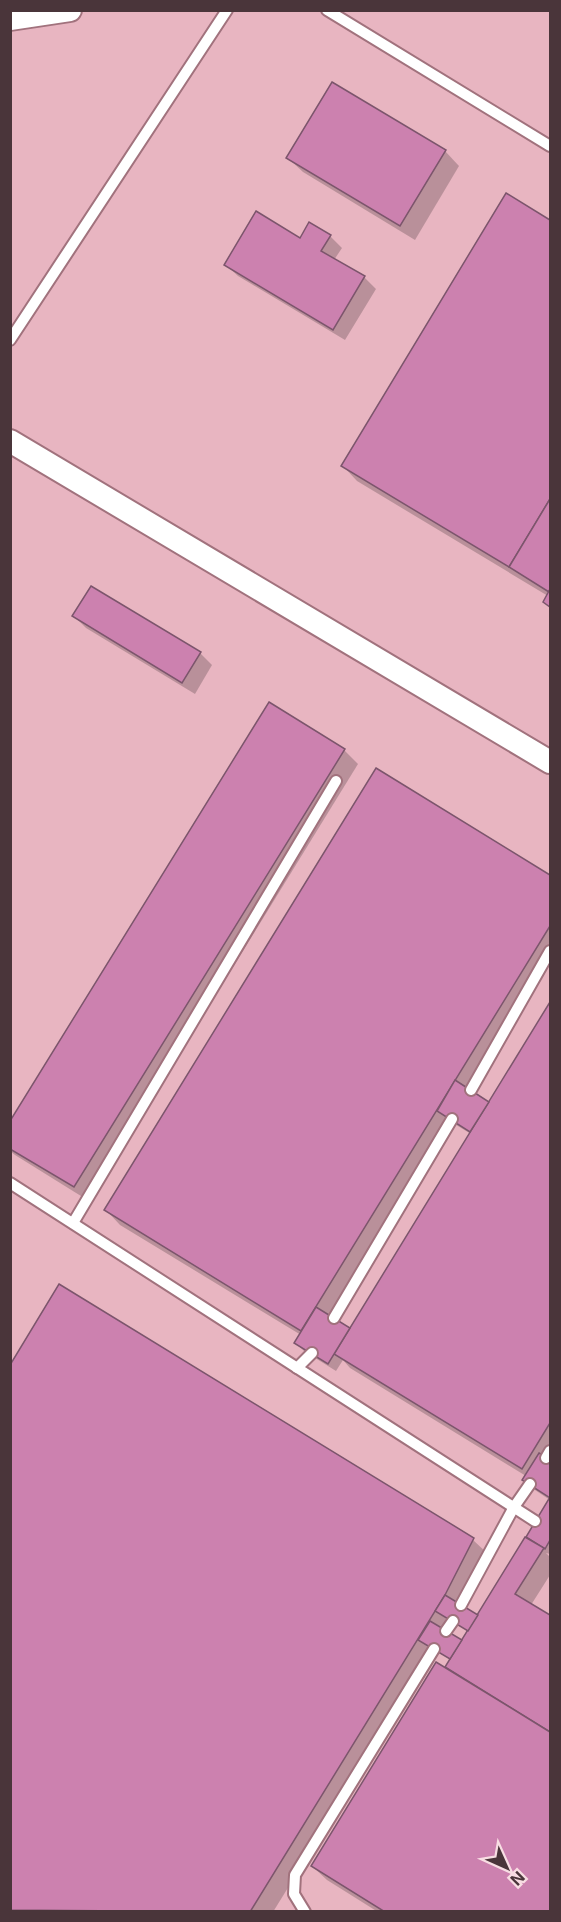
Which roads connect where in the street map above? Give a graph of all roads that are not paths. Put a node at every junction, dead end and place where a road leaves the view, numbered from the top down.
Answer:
1 (70, 10) edge
2 (227, 10) edge
3 (327, 10) edge
4 (10, 19) edge
5 (550, 146) edge
6 (10, 340) edge
7 (10, 441) edge
8 (550, 762) edge
9 (336, 780) dead end
10 (550, 951) edge
11 (471, 1090) dead end
12 (452, 1119) dead end
13 (10, 1183) edge
14 (73, 1223) junction
15 (334, 1318) dead end
16 (312, 1353) dead end
17 (297, 1368) junction
18 (530, 1484) dead end
19 (514, 1507) junction
20 (535, 1521) dead end
21 (461, 1605) dead end
22 (453, 1621) dead end
23 (446, 1631) dead end
24 (434, 1649) dead end
25 (304, 1911) edge

1 - 4 street
2 - 6 lane
3 - 5 lane
7 - 8 street
9 - 14 lane
10 - 11 lane
12 - 15 lane
13 - 14 lane
14 - 17 lane
16 - 17 lane
17 - 19 lane
18 - 19 lane
19 - 20 lane
19 - 21 lane
22 - 23 lane
24 - 25 lane

